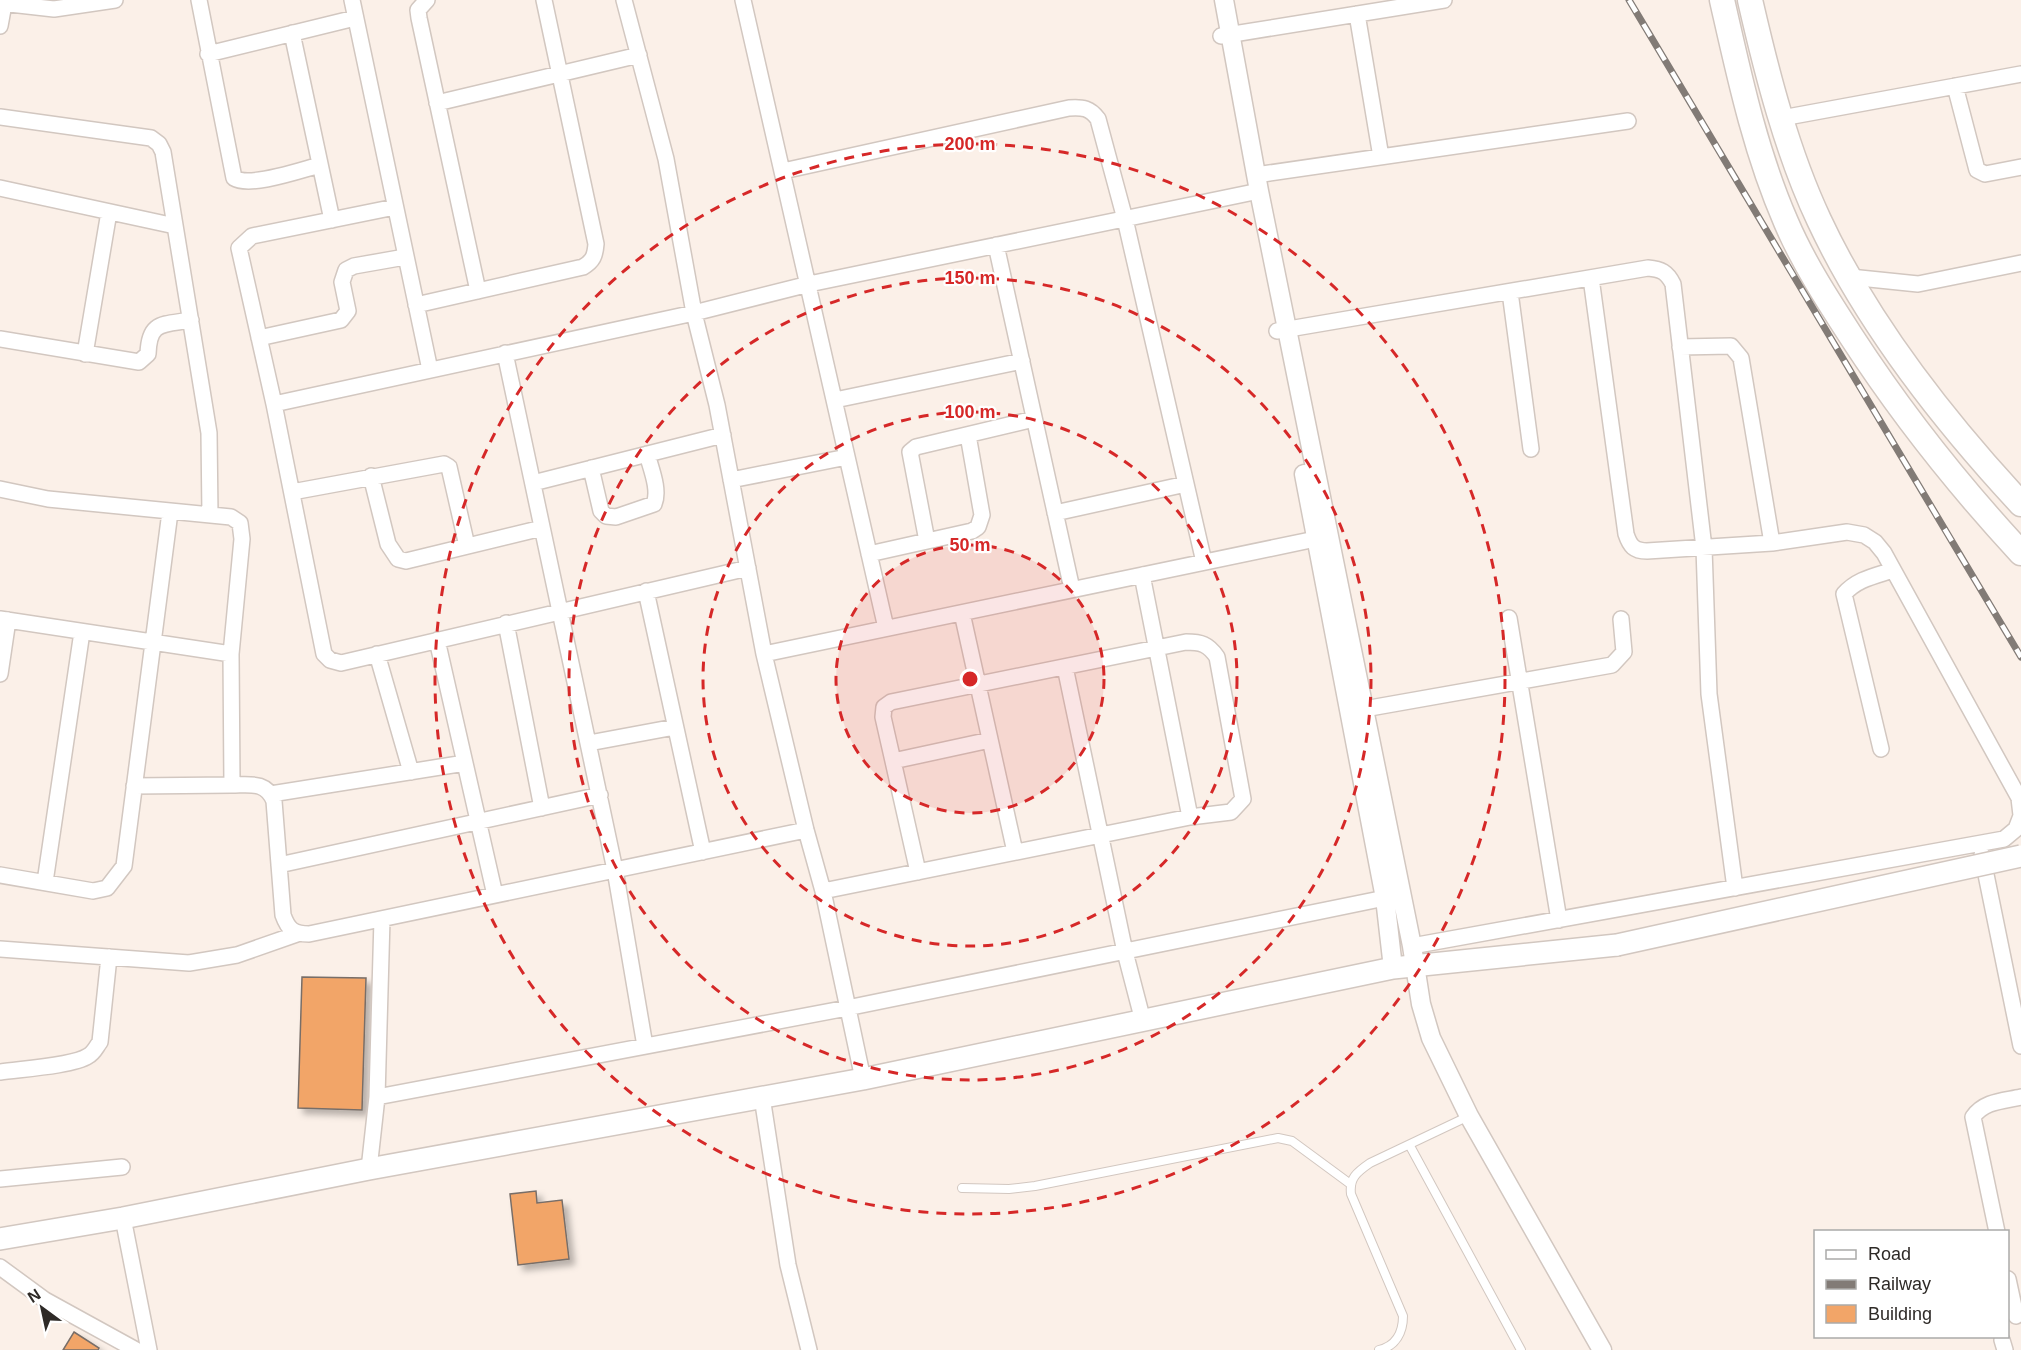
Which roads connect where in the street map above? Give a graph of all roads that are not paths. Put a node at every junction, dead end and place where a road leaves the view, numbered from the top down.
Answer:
1 (115, 0) edge
2 (199, 0) edge
3 (352, 0) edge
4 (427, 0) edge
5 (544, 0) edge
6 (624, 0) edge
7 (743, 0) edge
8 (1214, 0) edge
9 (1224, 0) edge
10 (1444, 0) edge
11 (1722, 0) edge
12 (1750, 0) edge
13 (92, 2) edge
14 (2, 4) edge
15 (1358, 14) junction
16 (355, 18) junction
17 (0, 26) edge
18 (292, 33) junction
19 (1226, 35) junction
20 (208, 54) junction
21 (639, 55) junction
22 (560, 74) junction
23 (2021, 74) edge
24 (1955, 86) junction
25 (437, 103) junction
26 (0, 117) edge
27 (1782, 118) junction
28 (1628, 121) dead end
29 (1381, 157) junction
30 (320, 165) junction
31 (2021, 167) edge
32 (783, 171) junction
33 (1254, 186) junction
34 (0, 188) edge
35 (395, 207) junction
36 (109, 212) junction
37 (1125, 219) junction
38 (332, 220) junction
39 (175, 226) junction
40 (996, 245) junction
41 (405, 257) junction
42 (2021, 263) edge
43 (1850, 277) junction
44 (1591, 278) junction
45 (809, 284) junction
46 (478, 291) junction
47 (1510, 292) junction
48 (416, 305) junction
49 (694, 313) junction
50 (191, 321) junction
51 (1282, 330) junction
52 (259, 338) junction
53 (0, 339) edge
54 (1680, 347) junction
55 (505, 353) junction
56 (85, 354) junction
57 (1022, 361) junction
58 (430, 370) junction
59 (835, 400) junction
60 (274, 404) junction
61 (1034, 419) junction
62 (723, 435) junction
63 (968, 435) junction
64 (1531, 449) dead end
65 (647, 454) junction
66 (848, 457) junction
67 (591, 468) junction
68 (371, 476) junction
69 (731, 480) junction
70 (532, 483) junction
71 (1186, 484) junction
72 (0, 489) edge
73 (292, 492) junction
74 (2021, 504) edge
75 (170, 512) junction
76 (1055, 513) junction
77 (210, 515) junction
78 (542, 528) junction
79 (1323, 538) junction
80 (927, 541) junction
81 (1772, 543) junction
82 (466, 546) junction
83 (1704, 548) junction
84 (2021, 553) edge
85 (869, 554) junction
86 (1204, 562) junction
87 (748, 568) junction
88 (1893, 570) junction
89 (1142, 575) junction
90 (1072, 589) junction
91 (646, 591) junction
92 (561, 610) junction
93 (962, 613) junction
94 (1509, 618) dead end
95 (4, 619) edge
96 (1621, 619) dead end
97 (506, 623) junction
98 (886, 628) junction
99 (82, 632) junction
100 (437, 640) junction
101 (153, 644) junction
102 (1157, 648) junction
103 (231, 654) junction
104 (377, 654) junction
105 (764, 654) junction
106 (1065, 666) junction
107 (0, 674) edge
108 (1520, 680) junction
109 (978, 684) junction
110 (1357, 710) junction
111 (675, 727) junction
112 (990, 740) junction
113 (589, 742) junction
114 (1881, 749) dead end
115 (893, 761) junction
116 (465, 763) junction
117 (411, 772) junction
118 (232, 785) junction
119 (134, 786) junction
120 (271, 794) junction
121 (600, 795) junction
122 (2020, 798) edge
123 (542, 808) junction
124 (2021, 815) edge
125 (1190, 817) junction
126 (478, 822) junction
127 (806, 830) junction
128 (1100, 836) junction
129 (1980, 843) junction
130 (703, 852) junction
131 (1015, 852) junction
132 (2021, 856) edge
133 (279, 865) junction
134 (615, 870) junction
135 (918, 872) junction
136 (0, 875) edge
137 (45, 882) junction
138 (1735, 888) junction
139 (823, 891) junction
140 (495, 896) junction
141 (1385, 898) junction
142 (382, 919) junction
143 (1559, 920) junction
144 (297, 934) junction
145 (0, 949) edge
146 (1125, 952) junction
147 (1413, 956) junction
148 (109, 957) junction
149 (1393, 968) junction
150 (847, 1008) junction
151 (1143, 1021) junction
152 (2021, 1046) edge
153 (645, 1047) junction
154 (0, 1072) edge
155 (863, 1079) junction
156 (377, 1097) junction
157 (762, 1097) junction
158 (2021, 1097) edge
159 (1469, 1116) junction
160 (1410, 1146) junction
161 (122, 1167) dead end
162 (369, 1169) junction
163 (0, 1179) edge
164 (1349, 1184) junction
165 (962, 1188) dead end
166 (123, 1218) junction
167 (1997, 1230) edge
168 (0, 1239) edge
169 (0, 1267) edge
170 (2009, 1288) edge
171 (2016, 1316) dead end
172 (136, 1350) edge
173 (149, 1350) edge
174 (809, 1350) edge
175 (1379, 1350) edge
176 (1521, 1350) edge
177 (1602, 1350) edge

1 - 13 street
2 - 20 street
3 - 16 street
4 - 25 street
5 - 22 street
6 - 21 street
7 - 32 street
8 - 19 street
9 - 19 street
10 - 15 street
11 - 84 highway
12 - 27 highway
13 - 14 street
14 - 17 street
15 - 19 street
15 - 29 street
16 - 18 street
16 - 35 street
18 - 20 street
18 - 30 street
19 - 33 street
20 - 30 street
21 - 22 street
21 - 49 street
22 - 25 street
22 - 46 street
23 - 24 street
24 - 27 street
24 - 31 street
25 - 46 street
26 - 39 street
27 - 43 highway
28 - 29 street
29 - 33 street
30 - 38 street
32 - 37 street
32 - 45 street
33 - 37 street
33 - 51 street
34 - 36 street
35 - 38 street
35 - 41 street
36 - 39 street
36 - 56 street
37 - 40 street
37 - 71 street
38 - 52 street
39 - 50 street
40 - 45 street
40 - 57 street
41 - 48 street
41 - 52 street
42 - 43 street
43 - 74 highway
44 - 47 street
44 - 54 street
44 - 83 street
45 - 49 street
45 - 59 street
46 - 48 street
47 - 51 street
47 - 64 street
48 - 58 street
49 - 55 street
49 - 62 street
50 - 56 street
50 - 77 street
51 - 79 street
52 - 60 street
53 - 56 street
54 - 81 street
54 - 83 street
55 - 58 street
55 - 70 street
57 - 59 street
57 - 61 street
58 - 60 street
59 - 66 street
60 - 73 street
61 - 63 street
61 - 76 street
62 - 65 street
62 - 69 street
63 - 80 street
63 - 80 street
65 - 67 street
65 - 67 street
66 - 69 street
66 - 85 street
67 - 70 street
68 - 73 street
68 - 82 street
68 - 82 street
69 - 87 street
70 - 78 street
71 - 76 street
71 - 86 street
72 - 75 street
73 - 104 street
75 - 77 street
75 - 101 street
76 - 90 street
77 - 103 street
78 - 82 street
78 - 92 street
79 - 86 street
79 - 110 street
80 - 85 street
81 - 83 street
81 - 88 street
83 - 138 street
85 - 98 street
86 - 89 street
87 - 91 street
87 - 105 street
88 - 114 street
88 - 122 street
89 - 90 street
89 - 102 street
90 - 93 street
91 - 92 street
91 - 111 street
92 - 97 street
92 - 113 street
93 - 98 street
93 - 109 street
94 - 108 street
95 - 99 street
95 - 107 street
96 - 108 street
97 - 100 street
97 - 123 street
98 - 105 street
99 - 101 street
99 - 137 street
100 - 104 street
100 - 116 street
101 - 103 street
101 - 119 street
102 - 106 street
102 - 125 street
102 - 125 street
103 - 118 street
104 - 117 street
105 - 127 street
106 - 109 street
106 - 128 street
108 - 110 street
108 - 143 street
109 - 112 street
109 - 115 street
110 - 141 street
110 - 147 street
111 - 113 street
111 - 130 street
112 - 115 street
112 - 131 street
113 - 121 street
115 - 135 street
116 - 117 street
116 - 126 street
117 - 120 street
118 - 119 street
118 - 120 street
119 - 137 street
120 - 133 street
121 - 123 street
121 - 134 street
122 - 124 street
123 - 126 street
124 - 129 street
125 - 128 street
126 - 133 street
126 - 140 street
127 - 130 street
127 - 139 street
128 - 131 street
128 - 146 street
129 - 138 street
129 - 152 street
130 - 134 street
131 - 135 street
132 - 147 main road, bridge
133 - 144 street
134 - 140 street
134 - 153 street
135 - 139 street
136 - 137 street
138 - 143 street
139 - 150 street
140 - 142 street
141 - 146 street
141 - 149 street
142 - 144 street
142 - 156 street
143 - 147 street
144 - 148 street
145 - 148 street
146 - 150 street
146 - 151 street
147 - 149 main road
147 - 159 street
148 - 154 street
149 - 151 main road
150 - 153 street
150 - 155 street
151 - 155 main road
153 - 156 street
155 - 157 main road
156 - 162 street
157 - 162 main road
157 - 174 street
158 - 167 street
159 - 160 lane
159 - 177 street
160 - 164 lane
160 - 176 lane
161 - 163 street
162 - 166 main road
164 - 165 lane
164 - 175 lane
166 - 168 main road
166 - 173 street
169 - 172 street
170 - 171 street

